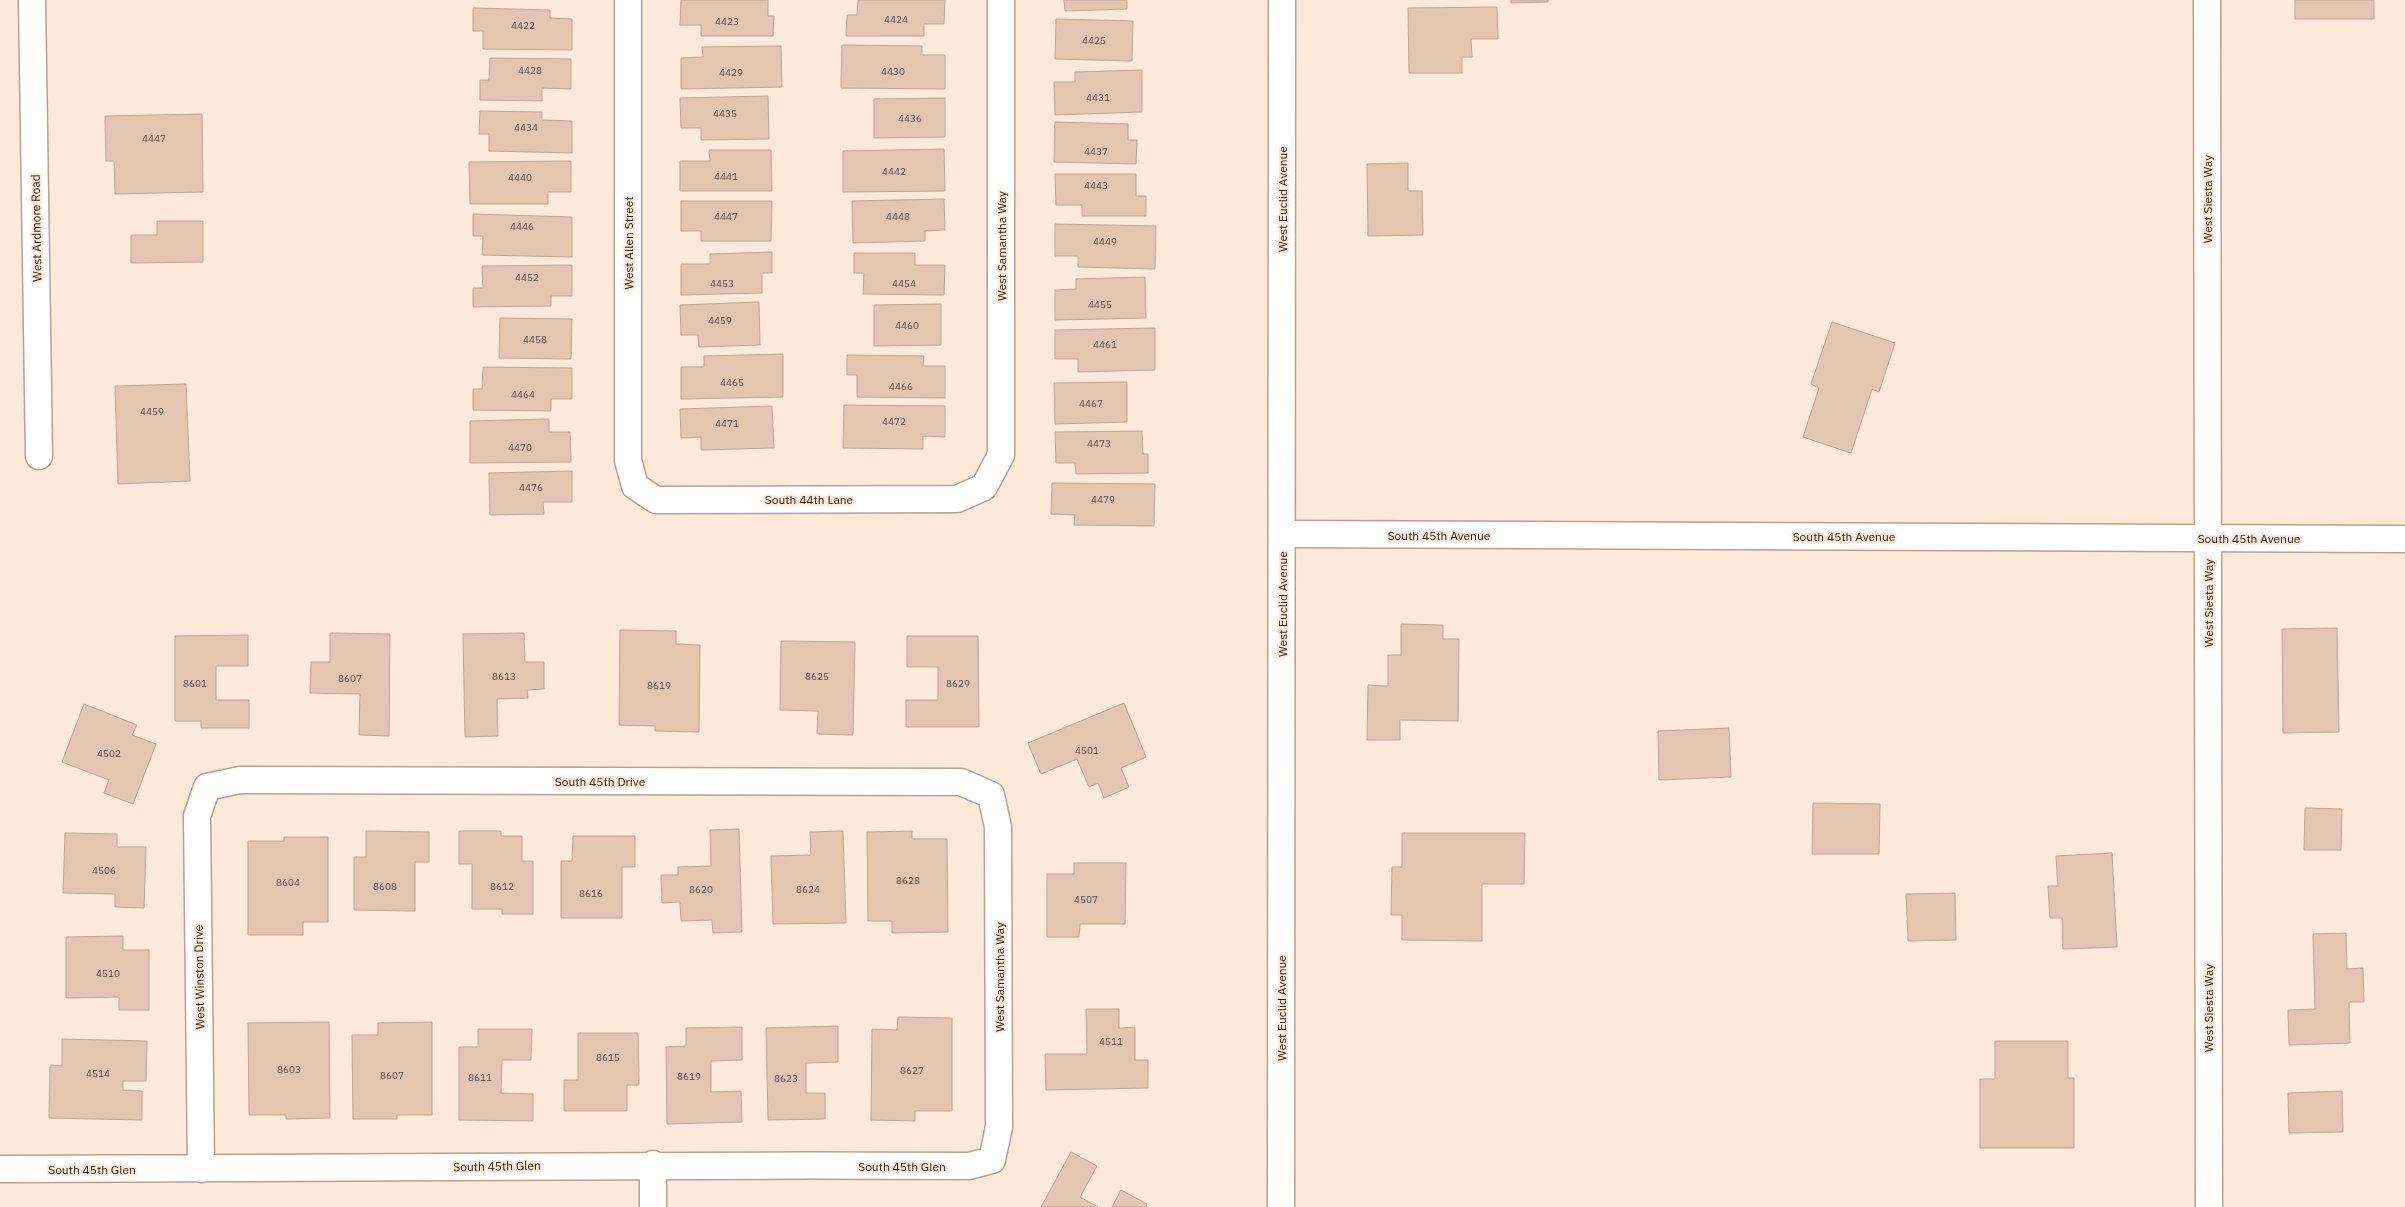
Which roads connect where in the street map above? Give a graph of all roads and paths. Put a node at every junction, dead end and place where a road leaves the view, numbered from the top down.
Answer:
1 (32, 0) edge
2 (628, 0) edge
3 (1001, 0) edge
4 (1282, 0) edge
5 (2207, 0) edge
6 (40, 456) dead end
7 (635, 486) joint
8 (984, 487) joint
9 (1282, 534) junction
10 (2208, 538) junction
11 (2405, 539) edge
12 (208, 787) joint
13 (991, 795) joint
14 (992, 1160) joint
15 (653, 1164) junction
16 (0, 1168) edge
17 (201, 1168) junction
18 (653, 1207) edge
19 (1281, 1207) edge
20 (2208, 1207) edge

1 - 6 street, West Ardmore Road
2 - 7 street, West Allen Street
3 - 8 street, West Samantha Way
4 - 9 street, West Euclid Avenue
5 - 10 street, West Siesta Way
7 - 8 street, South 44th Lane
9 - 10 street, South 45th Avenue
9 - 19 street, West Euclid Avenue
10 - 11 street, South 45th Avenue
10 - 20 street, West Siesta Way
12 - 13 street, South 45th Drive
12 - 17 street, West Winston Drive
13 - 14 street, West Samantha Way
14 - 15 street, South 45th Glen
15 - 17 street, South 45th Glen
15 - 18 street
16 - 17 street, South 45th Glen

